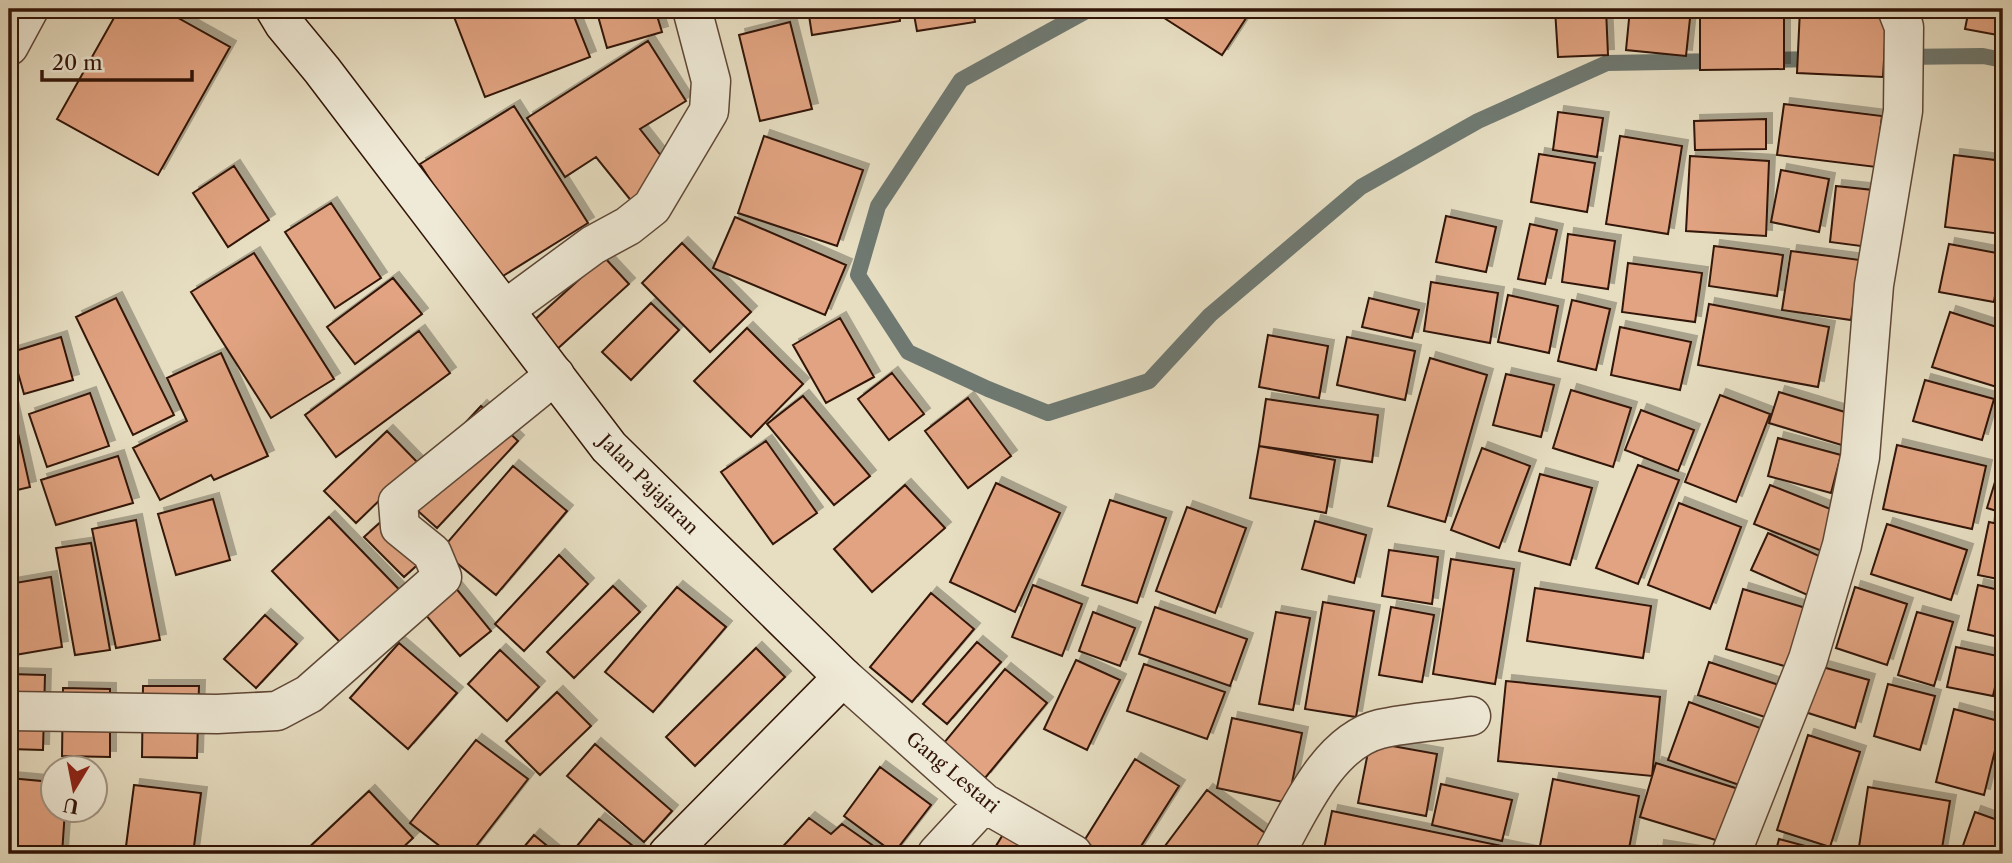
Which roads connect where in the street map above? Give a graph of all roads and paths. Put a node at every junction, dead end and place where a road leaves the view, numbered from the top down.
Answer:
1 (29, 9) edge
2 (275, 9) edge
3 (692, 9) edge
4 (1900, 18) edge
5 (9, 46) edge
6 (506, 309) junction
7 (555, 375) junction
8 (843, 677) junction
9 (9, 711) edge
10 (1471, 716) dead end
11 (984, 803) junction
12 (668, 854) edge
13 (937, 854) edge
14 (1073, 854) edge
15 (1275, 854) edge
16 (1731, 854) edge

1 - 5 street
2 - 6 street, Jalan Pajajaran
3 - 6 street
4 - 16 street
6 - 7 street, Jalan Pajajaran
7 - 8 street, Jalan Pajajaran
7 - 9 street
8 - 11 street, Gang Lestari
8 - 12 street
10 - 15 street
11 - 13 street
11 - 14 street, Gang Lestari

